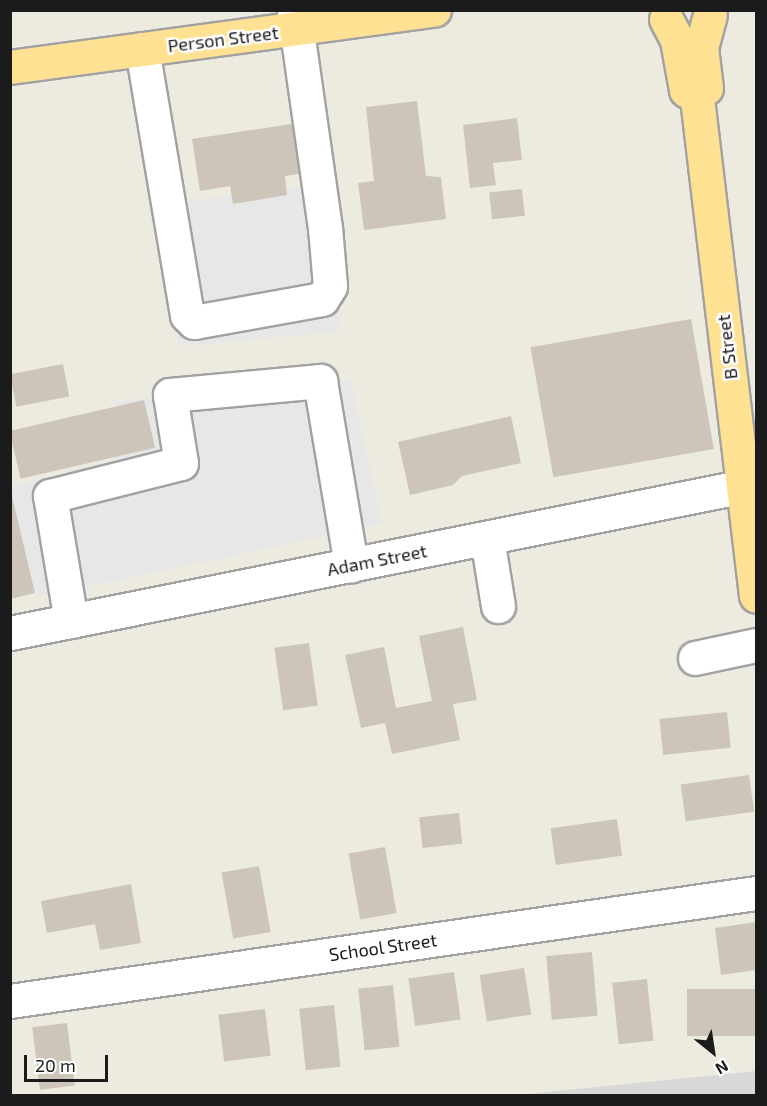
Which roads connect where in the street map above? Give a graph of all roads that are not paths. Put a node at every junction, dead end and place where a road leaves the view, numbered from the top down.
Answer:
1 (434, 10) edge
2 (712, 13) edge
3 (660, 15) edge
4 (295, 20) edge
5 (142, 49) junction
6 (10, 67) edge
7 (697, 98) junction
8 (744, 486) junction
9 (488, 538) junction
10 (351, 565) junction
11 (756, 596) edge
12 (498, 606) dead end
13 (71, 621) junction
14 (10, 633) edge
15 (756, 645) edge
16 (695, 658) dead end
17 (756, 893) edge
18 (10, 1001) edge

1 - 4 main road, Person Street
2 - 3 main road
2 - 7 main road, B Street
3 - 7 main road, B Street
4 - 5 main road, Person Street
4 - 5 street
5 - 6 main road, Person Street
7 - 8 main road, B Street
8 - 9 street, Adam Street
8 - 11 main road, B Street
9 - 10 street, Adam Street
9 - 12 street
10 - 13 street, Adam Street
10 - 13 street
13 - 14 street, Adam Street
15 - 16 street
17 - 18 street, School Street

